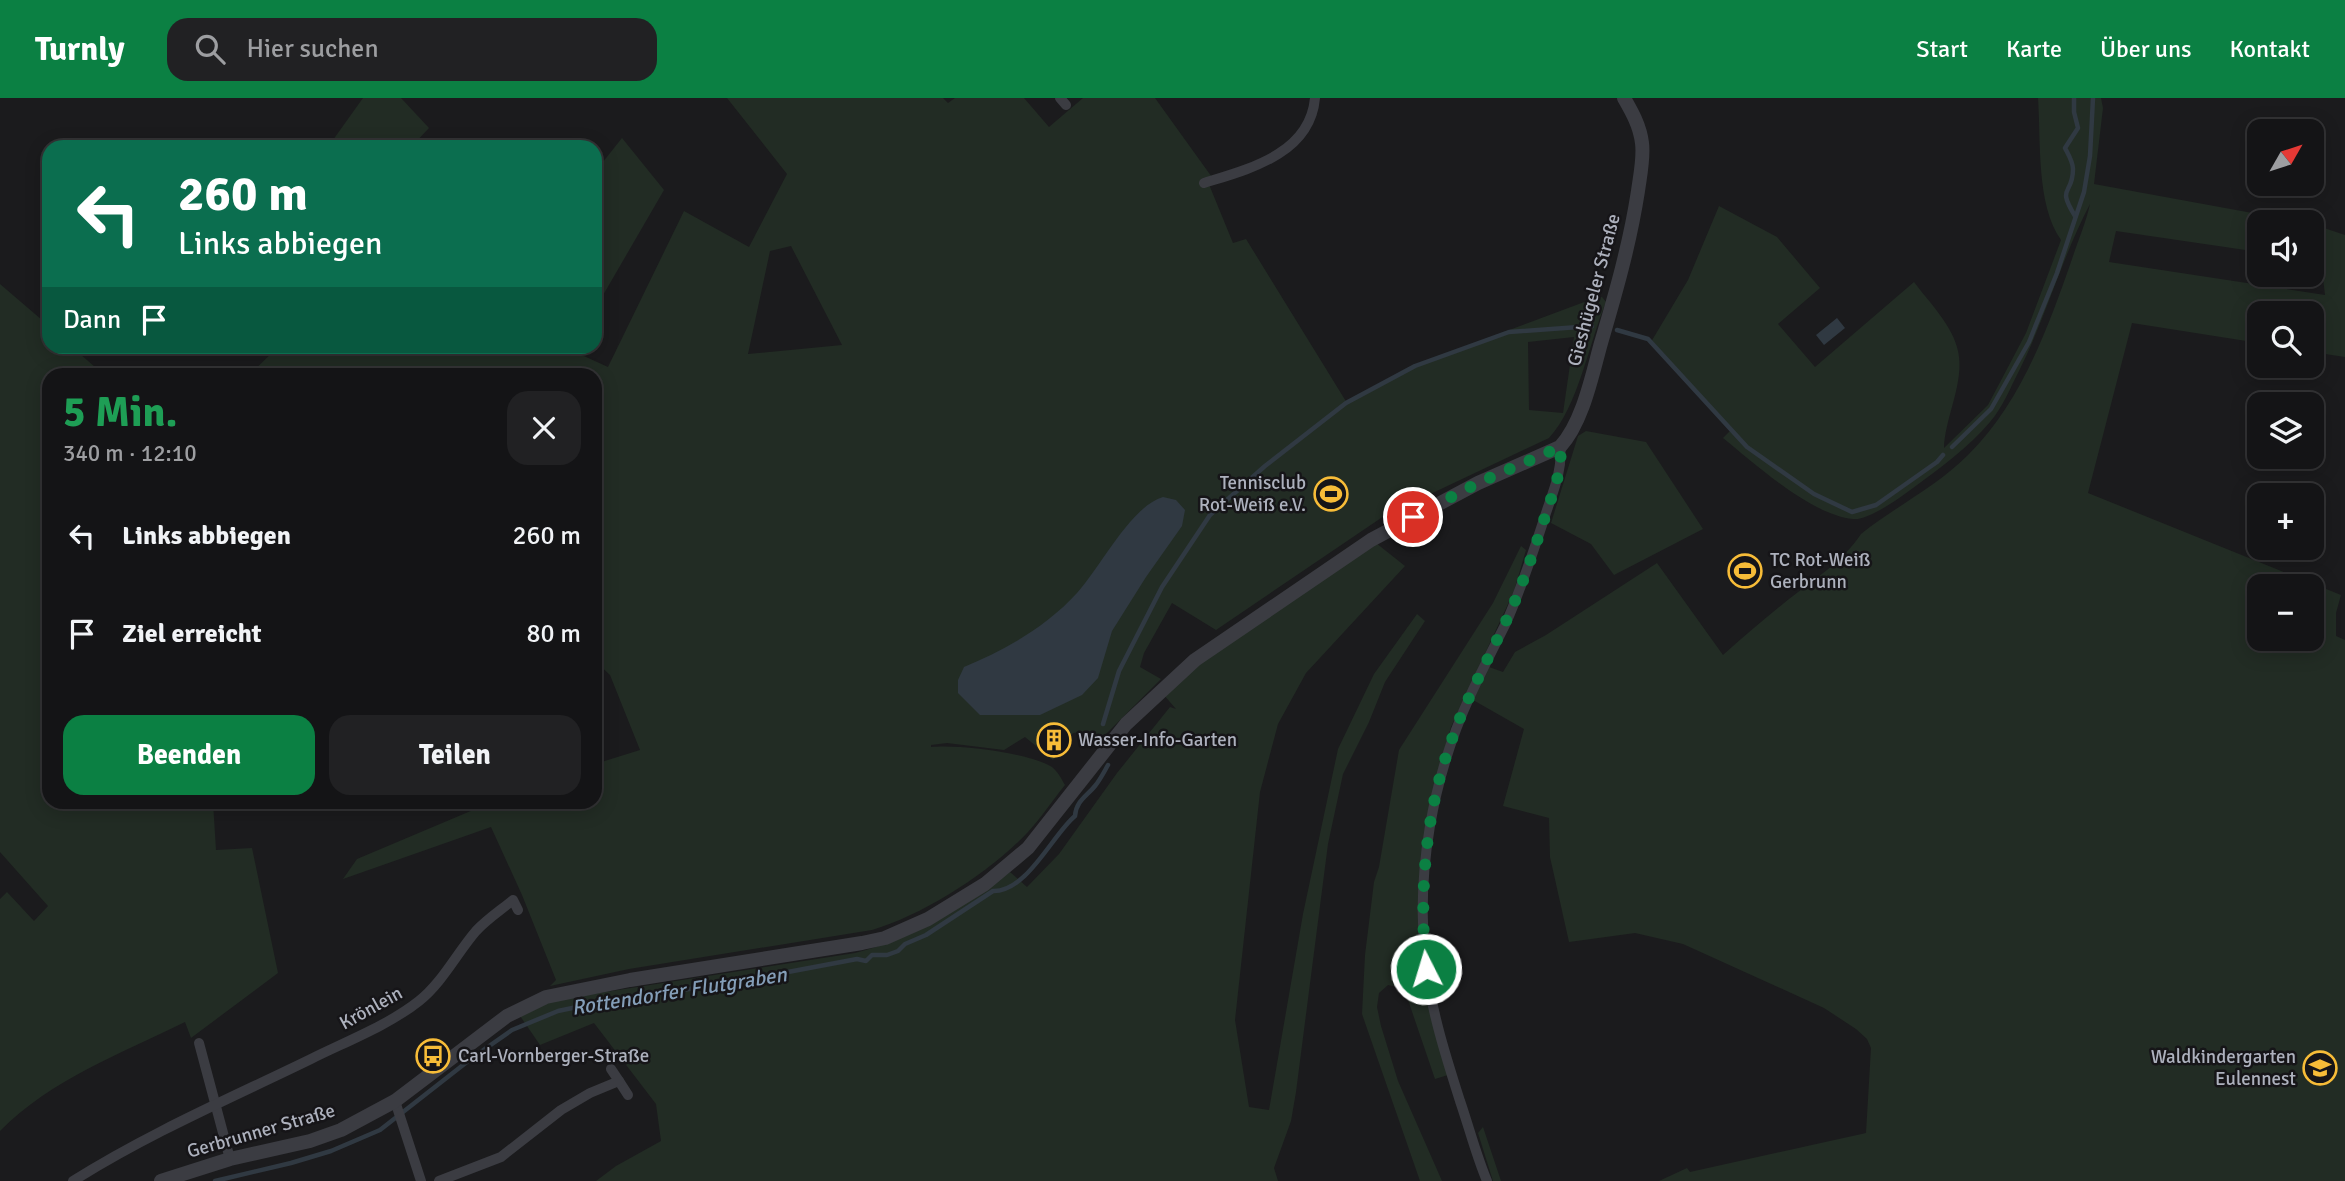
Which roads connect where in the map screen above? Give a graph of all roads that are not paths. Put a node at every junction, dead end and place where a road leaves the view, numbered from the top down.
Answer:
1 (1315, 98) edge
2 (1624, 98) edge
3 (1204, 183) dead end
4 (1563, 443) junction
5 (514, 901) dead end
6 (200, 1043) dead end
7 (611, 1069) dead end
8 (620, 1081) junction
9 (628, 1095) dead end
10 (394, 1101) junction
11 (214, 1106) junction
12 (230, 1159) junction
13 (73, 1181) edge
14 (161, 1181) edge
15 (421, 1181) edge
16 (439, 1181) edge
17 (1487, 1181) edge

1 - 3 street
2 - 4 street, Gieshügeler Straße
4 - 10 street, Gerbrunner Straße
4 - 17 street
5 - 11 street, Krönlein
6 - 11 street
7 - 8 street
8 - 9 street
8 - 16 street
10 - 12 street, Gerbrunner Straße
10 - 15 street
11 - 12 street
11 - 13 street, Krönlein
12 - 14 street, Gerbrunner Straße

